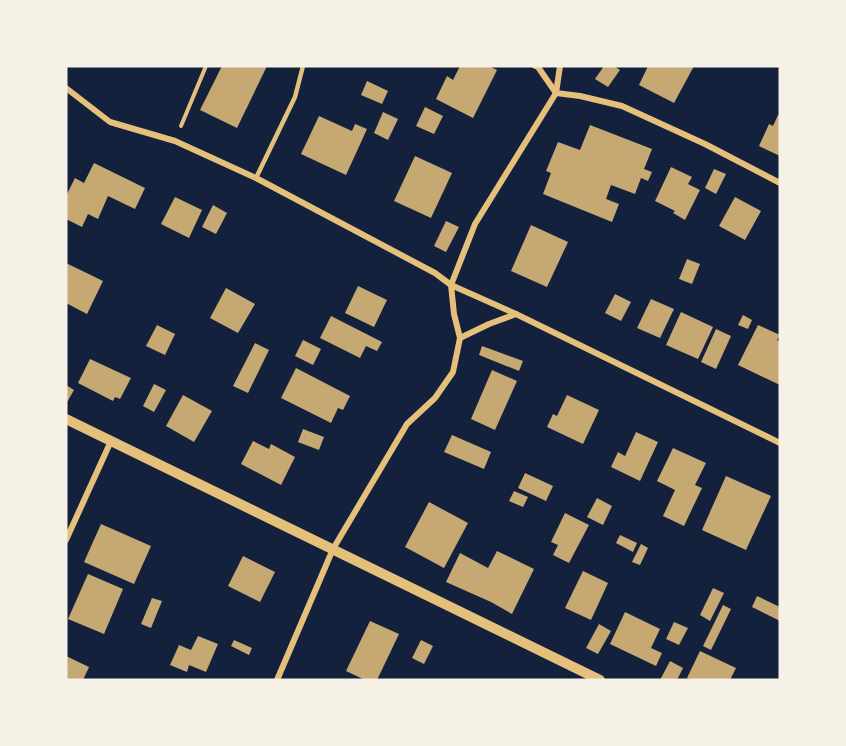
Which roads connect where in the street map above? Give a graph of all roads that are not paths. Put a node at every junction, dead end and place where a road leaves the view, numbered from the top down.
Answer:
1 (303, 66) edge
2 (535, 66) edge
3 (560, 66) edge
4 (66, 88) edge
5 (556, 93) junction
6 (256, 178) junction
7 (780, 183) edge
8 (452, 285) junction
9 (516, 314) junction
10 (460, 338) junction
11 (66, 419) edge
12 (111, 441) junction
13 (780, 443) edge
14 (66, 540) edge
15 (333, 549) junction
16 (277, 680) edge
17 (600, 680) edge

1 - 6 lane
2 - 5 street
3 - 5 street
4 - 6 street
5 - 7 street
5 - 8 street
6 - 8 street
8 - 9 street
8 - 10 street
9 - 10 street
9 - 13 street
10 - 15 street
11 - 12 street
12 - 14 street
12 - 15 street
15 - 16 street
15 - 17 street

